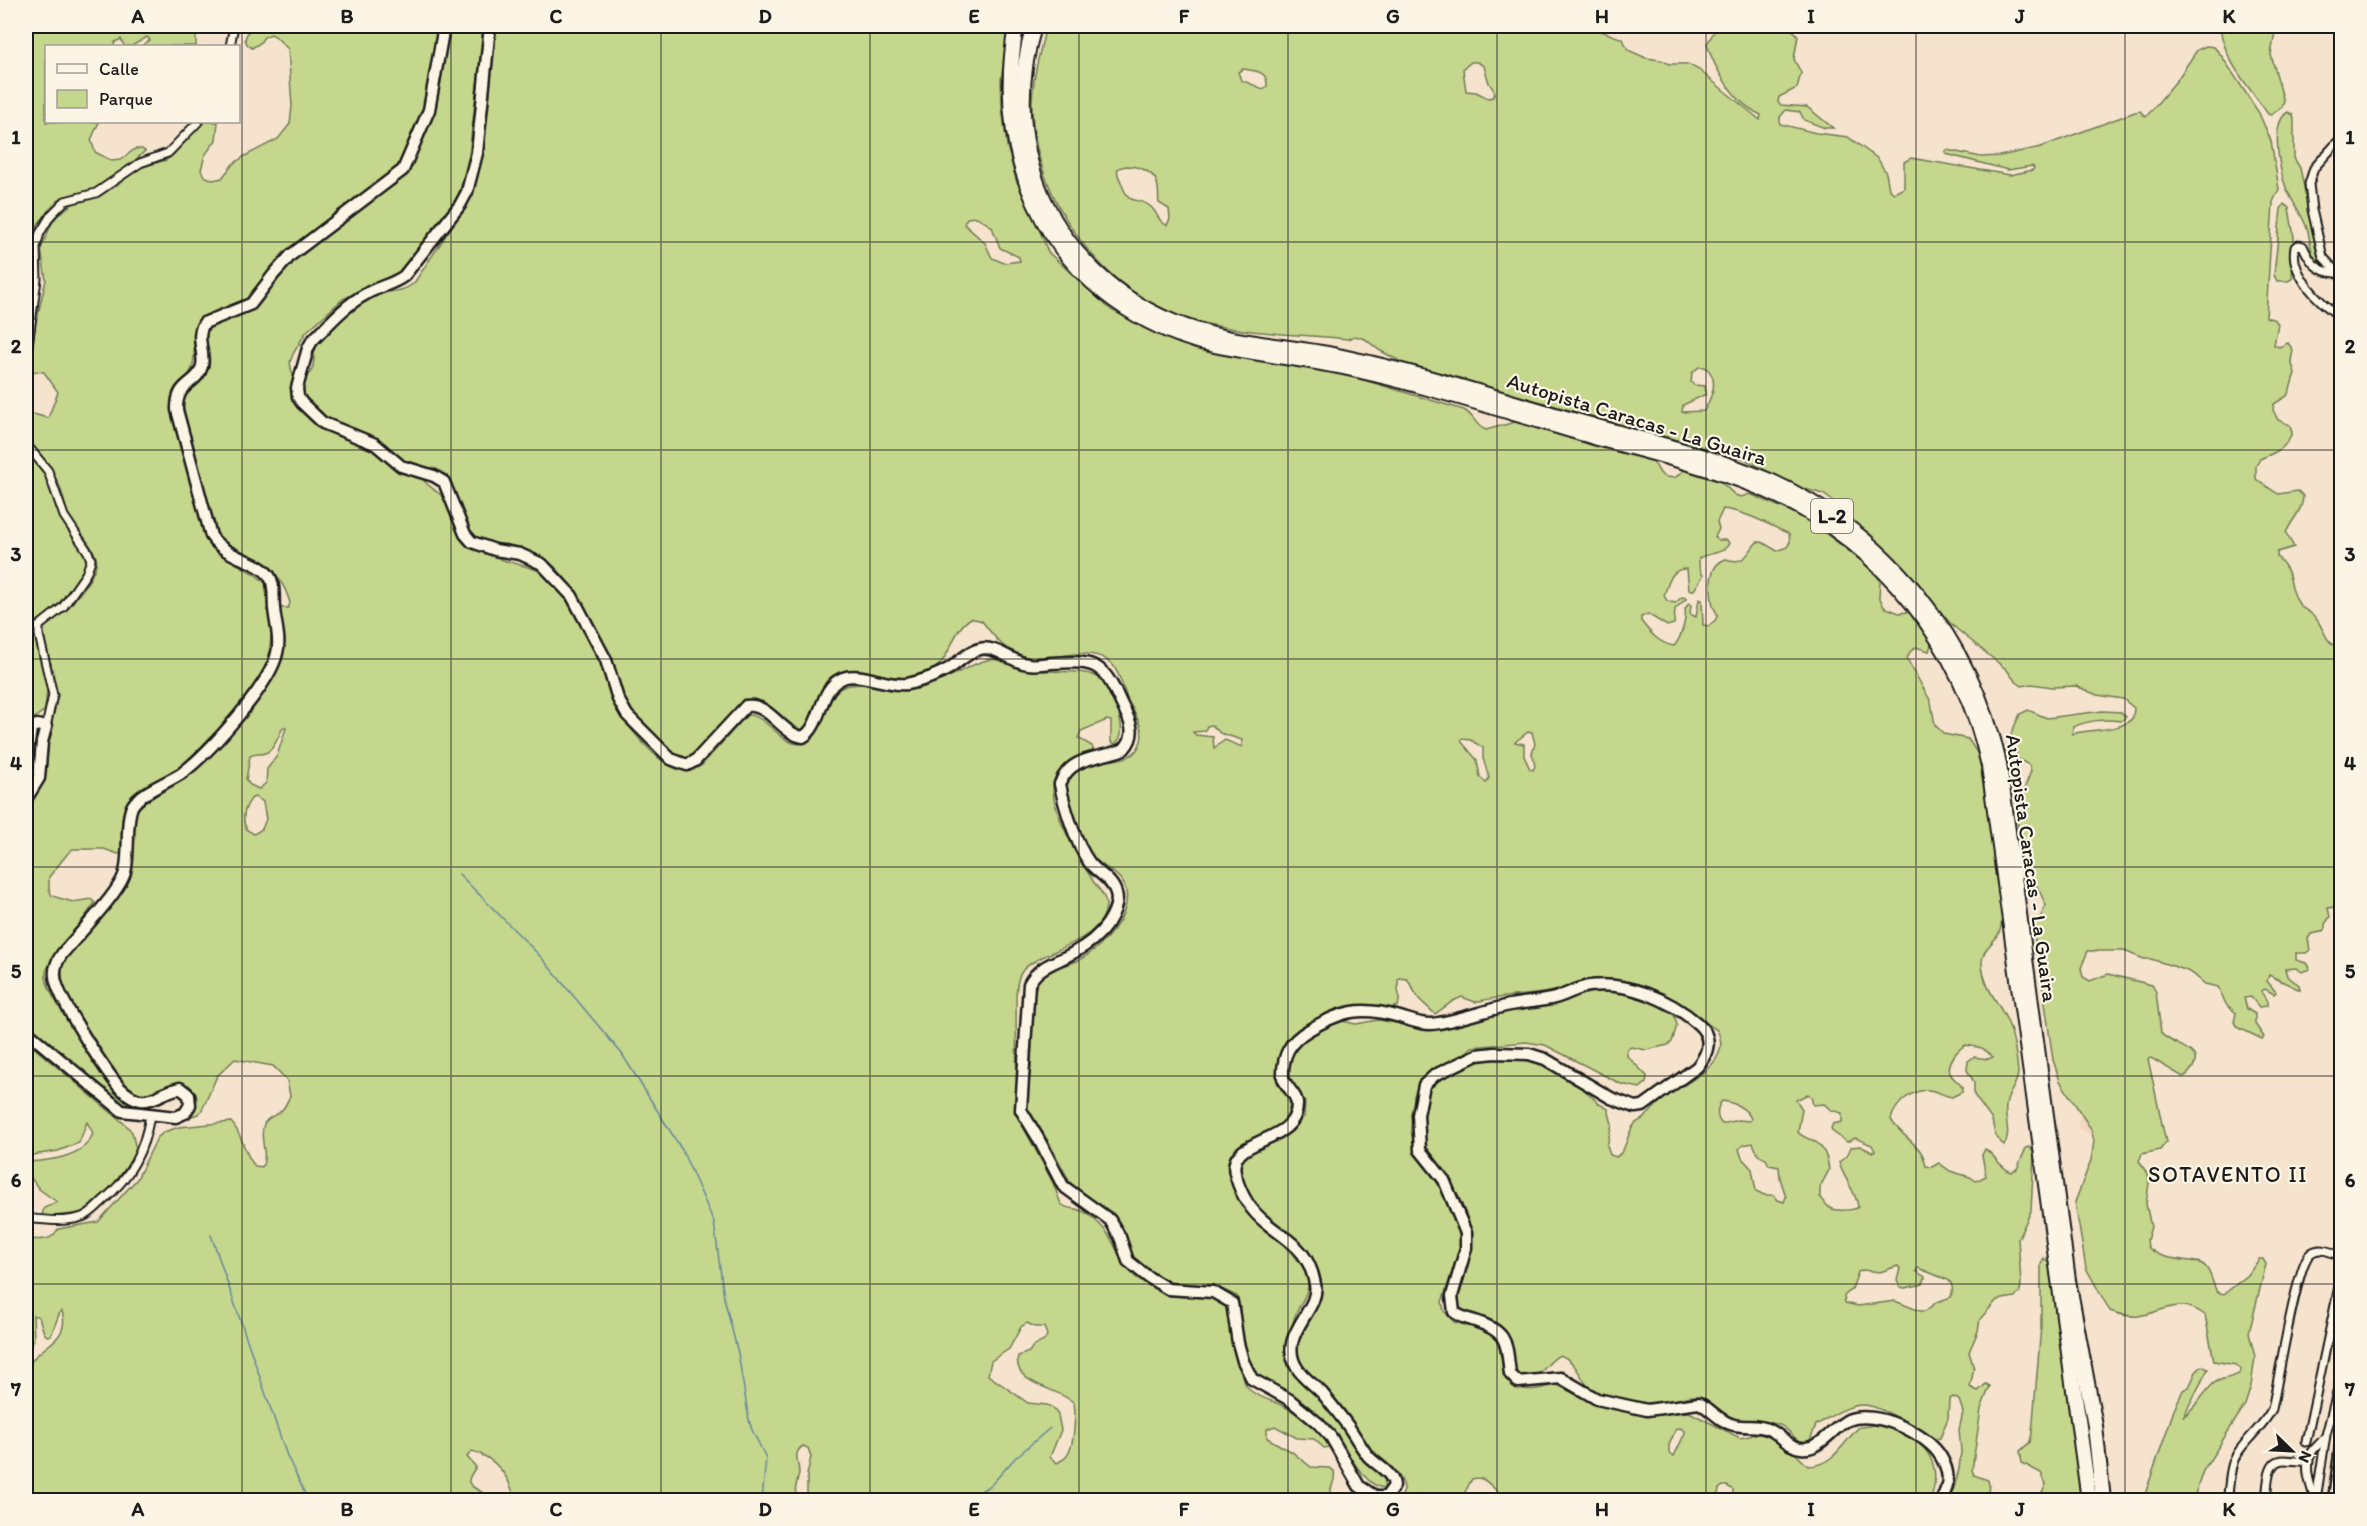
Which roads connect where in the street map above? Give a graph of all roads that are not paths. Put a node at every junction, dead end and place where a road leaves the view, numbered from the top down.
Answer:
1 (234, 26) edge
2 (444, 26) edge
3 (490, 26) edge
4 (1016, 26) edge
5 (1034, 26) edge
6 (230, 45) edge
7 (197, 123) edge
8 (2342, 137) edge
9 (2339, 275) edge
10 (2342, 318) edge
11 (26, 360) edge
12 (26, 444) edge
13 (46, 727) junction
14 (26, 766) edge
15 (26, 800) edge
16 (26, 1031) edge
17 (150, 1116) junction
18 (26, 1218) edge
19 (2342, 1260) edge
20 (2342, 1272) edge
21 (2342, 1374) edge
22 (2326, 1435) junction
23 (2342, 1439) edge
24 (2306, 1442) dead end
25 (2309, 1461) junction
26 (1941, 1500) edge
27 (2090, 1500) edge
28 (2103, 1500) edge
29 (2227, 1500) edge
30 (2266, 1500) edge
31 (2315, 1500) edge
32 (2334, 1500) edge

1 - 6 street
2 - 17 main road
3 - 26 main road
4 - 27 highway, Autopista Caracas - La Guaira / L-2
5 - 28 highway, Autopista Caracas - La Guaira / L-2
7 - 11 street
8 - 9 street
9 - 10 street
12 - 13 street
13 - 14 main road
13 - 15 main road
16 - 17 main road
17 - 18 street
19 - 29 street
20 - 24 street
21 - 22 street
22 - 25 street
22 - 31 street
23 - 32 main road
25 - 30 street
25 - 31 street

